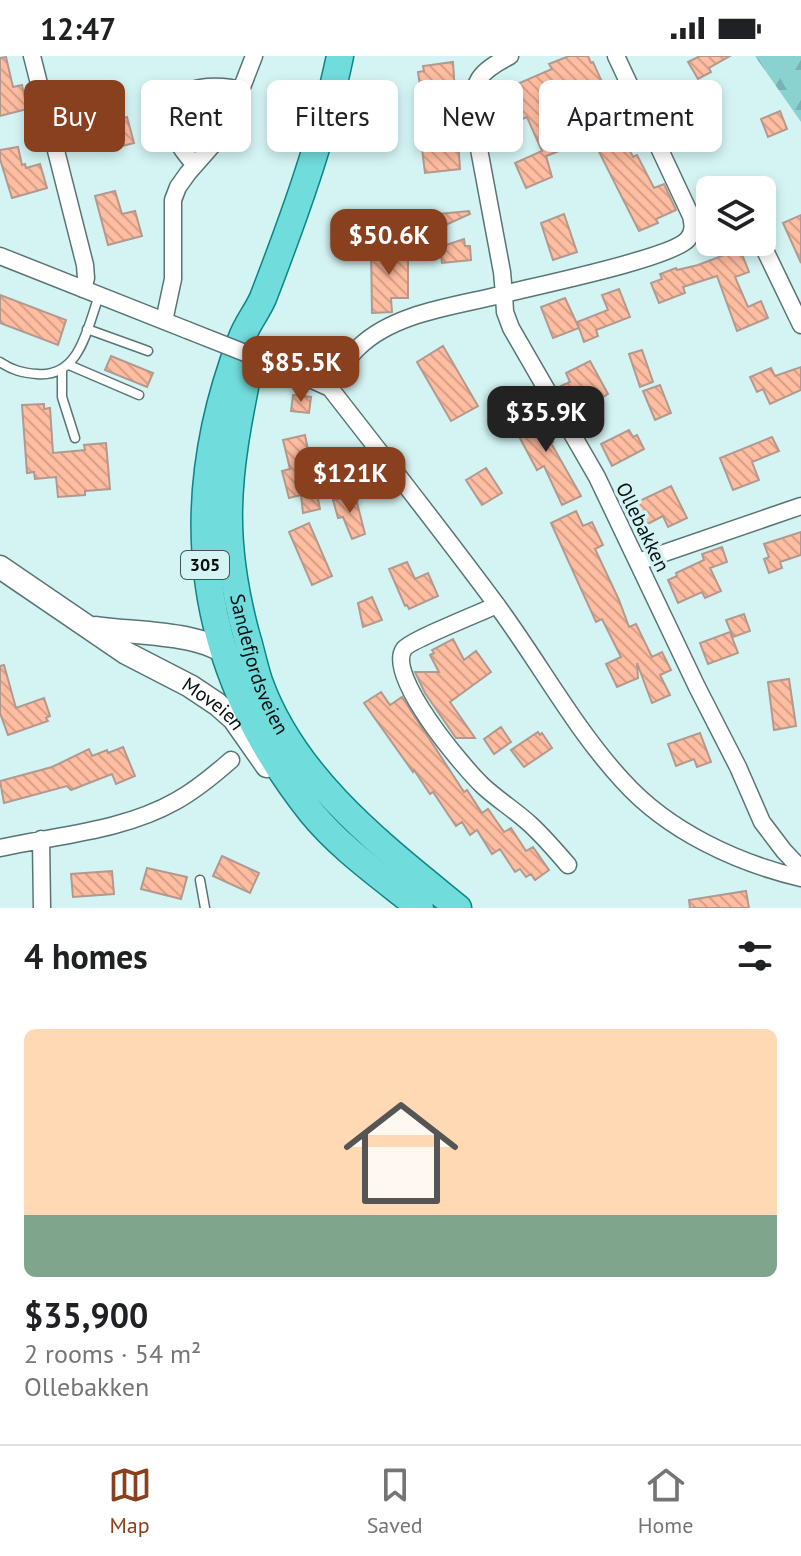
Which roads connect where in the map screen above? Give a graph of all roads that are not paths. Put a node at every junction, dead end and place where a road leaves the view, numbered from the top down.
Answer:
1 (32, 56) edge
2 (254, 56) edge
3 (340, 56) edge
4 (510, 56) edge
5 (616, 56) edge
6 (245, 80) edge
7 (185, 152) edge
8 (206, 152) edge
9 (195, 165) junction
10 (0, 256) edge
11 (768, 256) edge
12 (91, 293) junction
13 (504, 294) junction
14 (262, 301) junction
15 (164, 321) junction
16 (801, 325) edge
17 (87, 329) junction
18 (148, 351) dead end
19 (0, 362) edge
20 (65, 368) junction
21 (330, 388) junction
22 (139, 395) dead end
23 (75, 438) dead end
24 (801, 506) edge
25 (638, 562) junction
26 (0, 567) edge
27 (497, 605) junction
28 (87, 626) junction
29 (221, 648) junction
30 (260, 682) junction
31 (231, 760) dead end
32 (312, 813) junction
33 (41, 839) junction
34 (0, 848) edge
35 (568, 865) dead end
36 (801, 869) edge
37 (801, 878) edge
38 (200, 880) dead end
39 (42, 908) edge
40 (205, 908) edge
41 (420, 908) edge
42 (458, 908) edge

1 - 12 street
2 - 6 street
3 - 14 main road, Sandefjordsveien / 305
4 - 13 street, Ollebakken
5 - 13 street
7 - 9 street
8 - 9 street
9 - 15 street
10 - 12 street
11 - 16 street
12 - 15 street
12 - 17 lane
13 - 21 street
13 - 25 street, Ollebakken
14 - 29 main road, Sandefjordsveien / 305
14 - 30 main road, Sandefjordsveien / 305
15 - 21 street, bridge
17 - 18 lane
17 - 20 lane
19 - 20 lane
20 - 22 lane
20 - 23 lane
21 - 27 street
24 - 25 street
25 - 36 street, Ollebakken
26 - 28 street, Moveien
27 - 35 street
27 - 37 street
28 - 29 street, Moveien
28 - 32 street, Moveien
29 - 30 street, Moveien
29 - 32 main road, Sandefjordsveien / 305
30 - 42 main road, Sandefjordsveien / 305
31 - 33 street
32 - 41 main road, Sandefjordsveien / 305
33 - 34 street
33 - 39 street
38 - 40 lane

